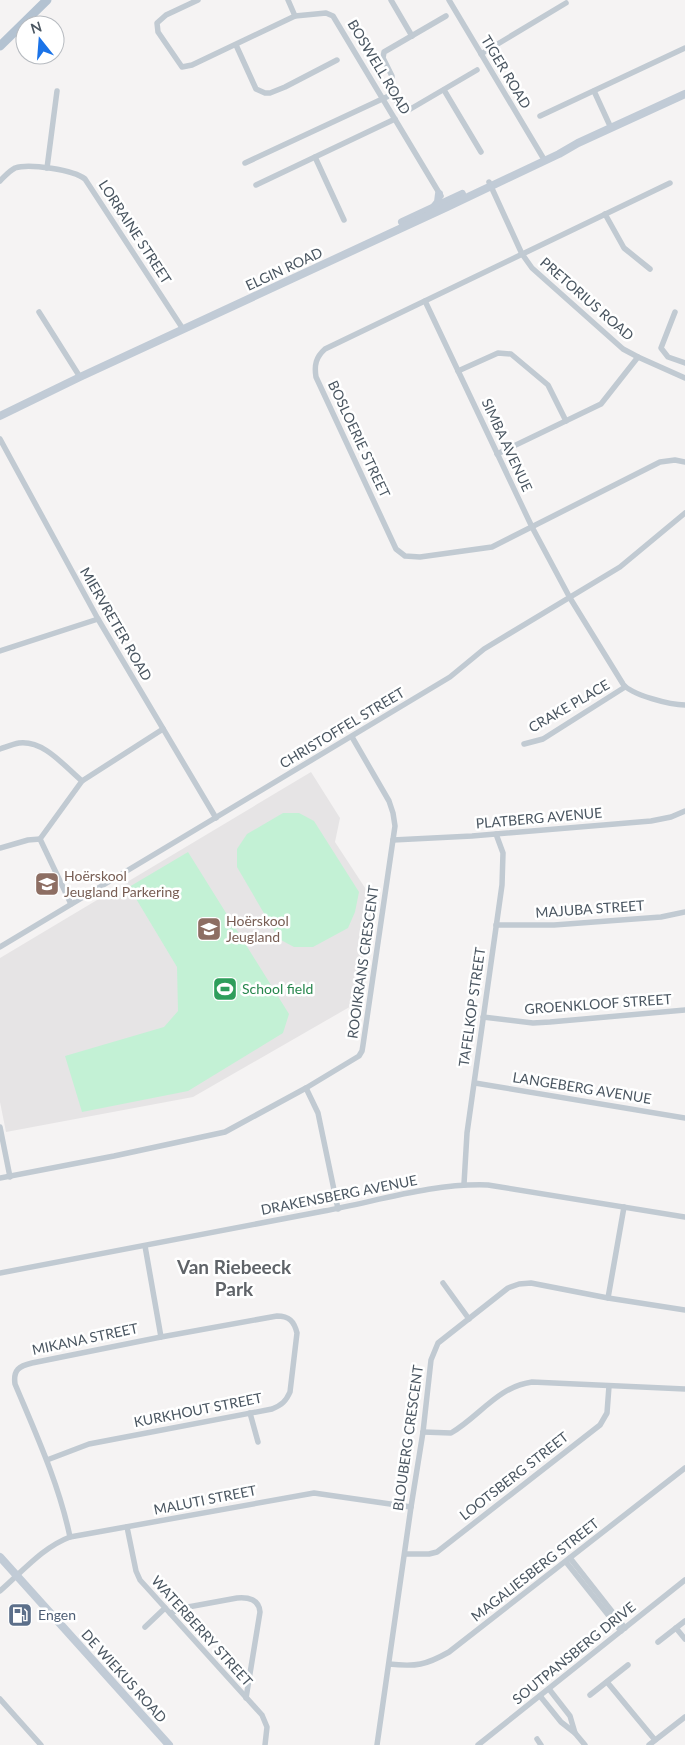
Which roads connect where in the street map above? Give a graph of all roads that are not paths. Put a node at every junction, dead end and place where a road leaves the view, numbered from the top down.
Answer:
1 (47, 0) edge
2 (198, 0) edge
3 (288, 0) edge
4 (391, 0) edge
5 (449, 0) edge
6 (566, 3) dead end
7 (295, 16) junction
8 (446, 16) dead end
9 (412, 36) junction
10 (236, 45) junction
11 (0, 46) edge
12 (685, 48) edge
13 (481, 54) junction
14 (338, 60) dead end
15 (477, 70) dead end
16 (444, 90) junction
17 (57, 91) dead end
18 (594, 91) junction
19 (393, 94) junction
20 (685, 94) edge
21 (383, 99) junction
22 (540, 116) dead end
23 (395, 119) junction
24 (611, 128) junction
25 (481, 152) dead end
26 (315, 157) junction
27 (544, 159) junction
28 (245, 163) dead end
29 (47, 168) junction
30 (0, 181) edge
31 (670, 183) dead end
32 (491, 184) junction
33 (256, 185) dead end
34 (439, 194) junction
35 (446, 205) junction
36 (434, 207) junction
37 (605, 214) junction
38 (344, 220) dead end
39 (522, 254) junction
40 (650, 269) dead end
41 (425, 301) junction
42 (39, 312) dead end
43 (675, 312) dead end
44 (182, 328) junction
45 (638, 358) junction
46 (685, 363) edge
47 (458, 371) junction
48 (79, 375) junction
49 (685, 378) edge
50 (0, 411) edge
51 (0, 416) edge
52 (566, 422) junction
53 (0, 438) edge
54 (497, 454) junction
55 (685, 462) edge
56 (685, 513) edge
57 (532, 527) junction
58 (570, 598) junction
59 (98, 619) junction
60 (0, 651) edge
61 (625, 687) junction
62 (685, 705) edge
63 (164, 729) junction
64 (352, 737) junction
65 (524, 744) dead end
66 (0, 749) edge
67 (82, 781) junction
68 (685, 811) edge
69 (216, 818) junction
70 (496, 834) junction
71 (40, 839) junction
72 (393, 840) junction
73 (0, 848) edge
74 (71, 904) junction
75 (685, 912) edge
76 (496, 925) junction
77 (0, 947) edge
78 (685, 1010) edge
79 (483, 1017) junction
80 (474, 1083) junction
81 (306, 1088) junction
82 (685, 1118) edge
83 (0, 1128) edge
84 (10, 1176) junction
85 (0, 1178) edge
86 (464, 1184) junction
87 (624, 1207) junction
88 (338, 1209) junction
89 (685, 1217) edge
90 (146, 1246) junction
91 (0, 1273) edge
92 (443, 1283) dead end
93 (608, 1298) junction
94 (685, 1310) edge
95 (277, 1316) joint
96 (469, 1319) junction
97 (161, 1337) junction
98 (609, 1386) junction
99 (685, 1388) edge
100 (250, 1413) junction
101 (424, 1432) junction
102 (258, 1442) dead end
103 (47, 1460) junction
104 (685, 1468) edge
105 (411, 1507) junction
106 (127, 1527) junction
107 (70, 1537) junction
108 (405, 1554) junction
109 (0, 1557) edge
110 (568, 1560) junction
111 (17, 1576) junction
112 (685, 1580) edge
113 (0, 1591) edge
114 (167, 1610) junction
115 (685, 1621) edge
116 (145, 1627) dead end
117 (676, 1628) junction
118 (623, 1630) junction
119 (685, 1640) edge
120 (658, 1642) dead end
121 (389, 1664) junction
122 (628, 1665) dead end
123 (607, 1682) junction
124 (549, 1688) junction
125 (590, 1695) dead end
126 (540, 1696) junction
127 (246, 1698) junction
128 (0, 1699) edge
129 (685, 1717) edge
130 (575, 1733) junction
131 (537, 1739) dead end
132 (655, 1740) junction
133 (42, 1745) edge
134 (169, 1745) edge
135 (265, 1745) edge
136 (377, 1745) edge
137 (478, 1745) edge
138 (541, 1745) edge
139 (585, 1745) edge
140 (649, 1745) edge

1 - 11 main road
2 - 10 street, BOSWELL ROAD
3 - 7 street
4 - 9 street
5 - 13 street, TIGER ROAD
6 - 13 street
7 - 10 street, BOSWELL ROAD
7 - 21 street, BOSWELL ROAD
8 - 9 street
9 - 19 street
10 - 14 street
12 - 18 street
13 - 27 street, TIGER ROAD
15 - 16 street
16 - 19 street
16 - 25 street
17 - 29 street
18 - 22 street
18 - 24 street
19 - 21 street
20 - 24 street, ELGIN ROAD
21 - 23 street, BOSWELL ROAD
21 - 28 street
23 - 26 street
23 - 34 street, BOSWELL ROAD
24 - 27 street, ELGIN ROAD
26 - 33 street
26 - 38 street
27 - 32 street, ELGIN ROAD
29 - 30 street, LORRAINE STREET
29 - 44 street, LORRAINE STREET
31 - 37 street, BOSLOERIE STREET
32 - 35 street, ELGIN ROAD
32 - 39 street, PRETORIUS ROAD
34 - 35 street, BOSWELL ROAD
34 - 36 street
35 - 36 street, ELGIN ROAD
35 - 44 street, ELGIN ROAD
36 - 44 street, ELGIN ROAD
37 - 39 street, BOSLOERIE STREET
37 - 40 street
39 - 41 street, BOSLOERIE STREET
39 - 45 street, PRETORIUS ROAD
41 - 47 street, SIMBA AVENUE
41 - 57 street, BOSLOERIE STREET
42 - 48 street
43 - 46 street
44 - 48 street, ELGIN ROAD
45 - 49 street, PRETORIUS ROAD
45 - 52 street
47 - 52 street
47 - 54 street, SIMBA AVENUE
48 - 50 street, ELGIN ROAD
48 - 51 street, ELGIN ROAD
52 - 54 street
53 - 59 street, MIERVRETER ROAD
54 - 57 street, SIMBA AVENUE
55 - 57 street, BOSLOERIE STREET
56 - 58 street, CHRISTOFFEL STREET
57 - 58 street, SIMBA AVENUE
58 - 61 street, SIMBA AVENUE
58 - 64 street, CHRISTOFFEL STREET
59 - 60 street
59 - 63 street, MIERVRETER ROAD
61 - 62 street
61 - 65 street, CRAKE PLACE
63 - 67 street
63 - 69 street, MIERVRETER ROAD
64 - 69 street, CHRISTOFFEL STREET
64 - 72 street, ROOIKRANS CRESCENT
66 - 67 street
67 - 71 street
68 - 70 street, PLATBERG AVENUE
69 - 74 street, CHRISTOFFEL STREET
70 - 72 street, PLATBERG AVENUE
70 - 76 street, TAFELKOP STREET
71 - 73 street
71 - 74 street
72 - 81 street, ROOIKRANS CRESCENT
74 - 77 street, CHRISTOFFEL STREET
75 - 76 street, MAJUBA STREET
76 - 79 street, TAFELKOP STREET
78 - 79 street, GROENKLOOF STREET
79 - 80 street, TAFELKOP STREET
80 - 82 street, LANGEBERG AVENUE
80 - 86 street, TAFELKOP STREET
81 - 84 street, ROOIKRANS CRESCENT
81 - 88 street
83 - 84 street
84 - 85 street, ROOIKRANS CRESCENT
86 - 87 street, DRAKENSBERG AVENUE
86 - 88 street, DRAKENSBERG AVENUE
87 - 89 street, DRAKENSBERG AVENUE
87 - 93 street
88 - 90 street, DRAKENSBERG AVENUE
90 - 91 street, DRAKENSBERG AVENUE
90 - 97 street
92 - 96 street
93 - 94 street, BLOUBERG CRESCENT
93 - 96 street, BLOUBERG CRESCENT
95 - 97 street, MIKANA STREET
95 - 100 street, KURKHOUT STREET
96 - 101 street, BLOUBERG CRESCENT
97 - 103 street, MIKANA STREET
98 - 99 street
98 - 101 street
98 - 108 street, LOOTSBERG STREET
100 - 102 street
100 - 103 street, KURKHOUT STREET
101 - 105 street, BLOUBERG CRESCENT
103 - 107 street, MIKANA STREET
104 - 110 street, MAGALIESBERG STREET
105 - 106 street, MALUTI STREET
105 - 108 street, BLOUBERG CRESCENT
106 - 107 street, MALUTI STREET
106 - 114 street, WATERBERRY STREET
107 - 111 street, MALUTI STREET
108 - 121 street, BLOUBERG CRESCENT
109 - 111 street, DE WIEKUS ROAD
110 - 118 street
110 - 121 street, MAGALIESBERG STREET
111 - 113 street, MALUTI STREET
111 - 134 street, DE WIEKUS ROAD
112 - 118 street, SOUTPANSBERG DRIVE
114 - 116 street
114 - 127 street, WATERBERRY STREET
114 - 127 street
115 - 117 street
117 - 119 street
117 - 120 street
118 - 124 street, SOUTPANSBERG DRIVE
121 - 136 street, BLOUBERG CRESCENT
122 - 123 street
123 - 125 street
123 - 132 street
124 - 126 street, SOUTPANSBERG DRIVE
124 - 130 street
126 - 130 street
126 - 137 street, SOUTPANSBERG DRIVE
127 - 135 street, WATERBERRY STREET
128 - 133 street
129 - 132 street
130 - 139 street
131 - 138 street
132 - 140 street

